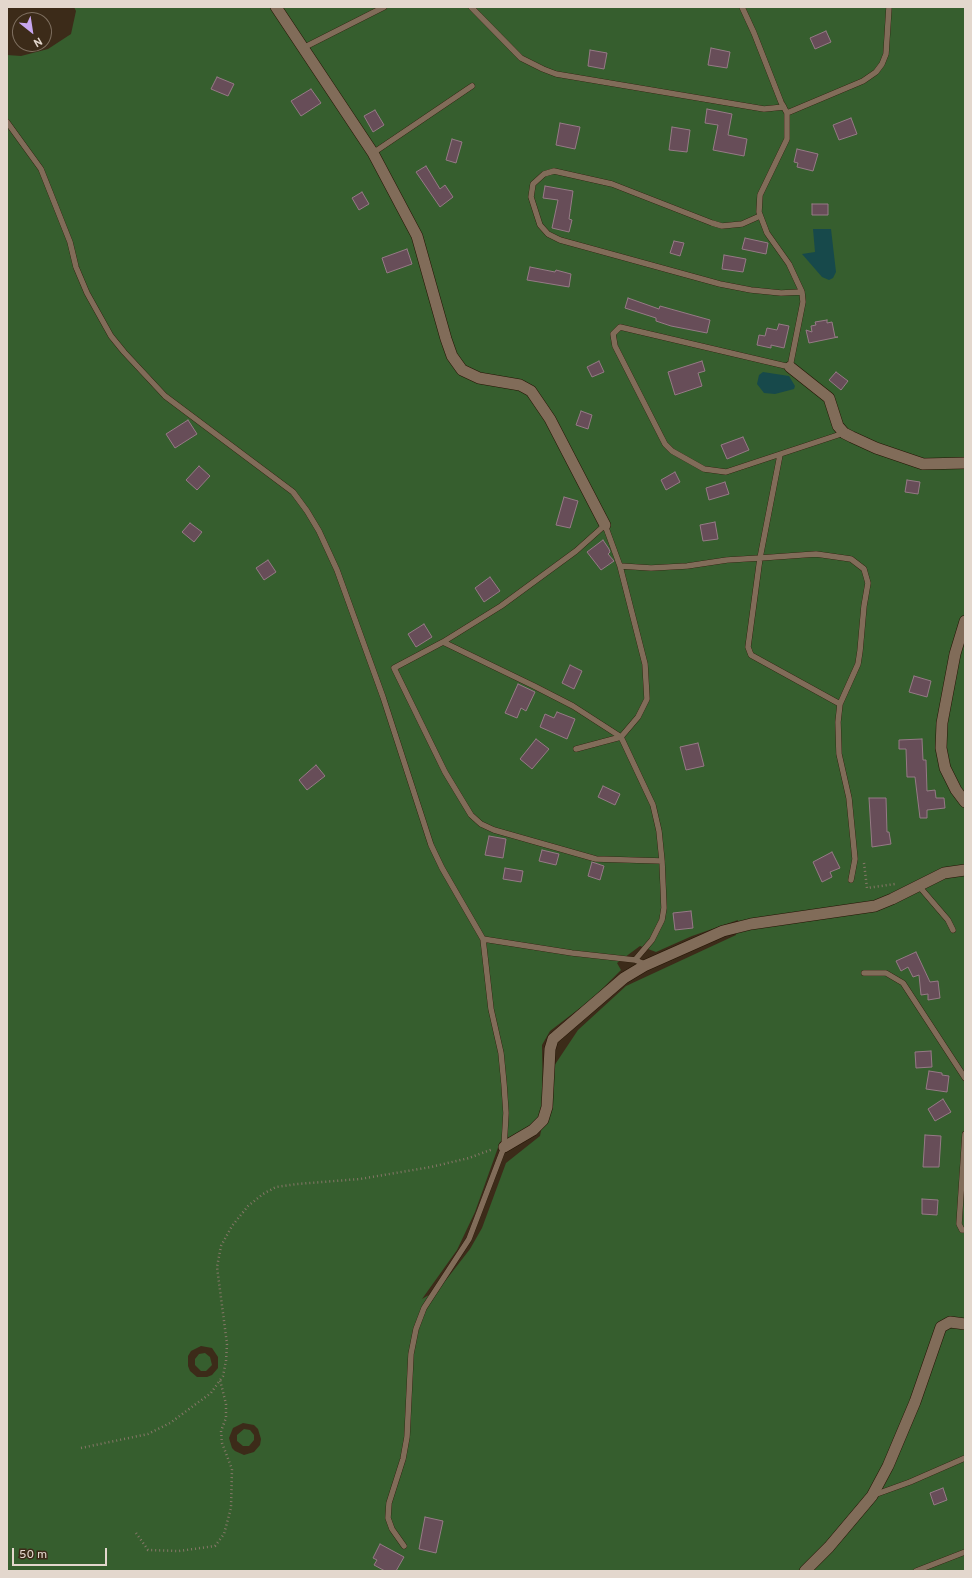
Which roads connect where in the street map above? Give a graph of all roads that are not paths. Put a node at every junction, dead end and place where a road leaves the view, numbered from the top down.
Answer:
1 (276, 7) edge
2 (384, 7) edge
3 (471, 7) edge
4 (742, 7) edge
5 (890, 8) edge
6 (303, 48) junction
7 (472, 86) dead end
8 (785, 110) junction
9 (7, 122) edge
10 (373, 153) junction
11 (760, 216) junction
12 (802, 292) junction
13 (790, 367) junction
14 (844, 433) junction
15 (780, 455) junction
16 (965, 463) edge
17 (605, 525) junction
18 (760, 558) junction
19 (620, 566) junction
20 (965, 621) edge
21 (443, 642) junction
22 (840, 704) junction
23 (621, 737) junction
24 (576, 749) dead end
25 (965, 802) edge
26 (662, 861) junction
27 (965, 870) edge
28 (851, 880) dead end
29 (916, 886) junction
30 (952, 930) dead end
31 (483, 939) junction
32 (635, 960) junction
33 (647, 965) junction
34 (864, 973) dead end
35 (965, 1078) edge
36 (965, 1134) edge
37 (504, 1145) junction
38 (965, 1230) edge
39 (965, 1324) edge
40 (965, 1458) edge
41 (872, 1496) junction
42 (404, 1546) dead end
43 (965, 1552) edge
44 (805, 1571) edge
45 (916, 1571) edge

1 - 6 street
2 - 6 lane
3 - 8 lane
4 - 8 lane
5 - 8 lane
6 - 10 street
7 - 10 lane
8 - 11 lane
9 - 31 lane
10 - 17 street
11 - 12 lane
11 - 12 lane
12 - 13 lane
13 - 14 street
13 - 15 lane
14 - 15 lane
14 - 16 street
15 - 18 lane
17 - 19 lane
17 - 21 lane
18 - 19 lane
18 - 22 lane
18 - 22 lane
19 - 23 lane
20 - 25 street
21 - 23 lane
21 - 26 lane
22 - 28 lane
23 - 24 lane
23 - 26 lane
26 - 32 lane
27 - 29 street
29 - 30 lane
29 - 33 street
31 - 32 lane
31 - 37 lane
32 - 33 lane
33 - 37 street
34 - 35 lane
36 - 38 lane
37 - 42 lane
39 - 41 street
40 - 41 lane
41 - 44 street
43 - 45 lane

